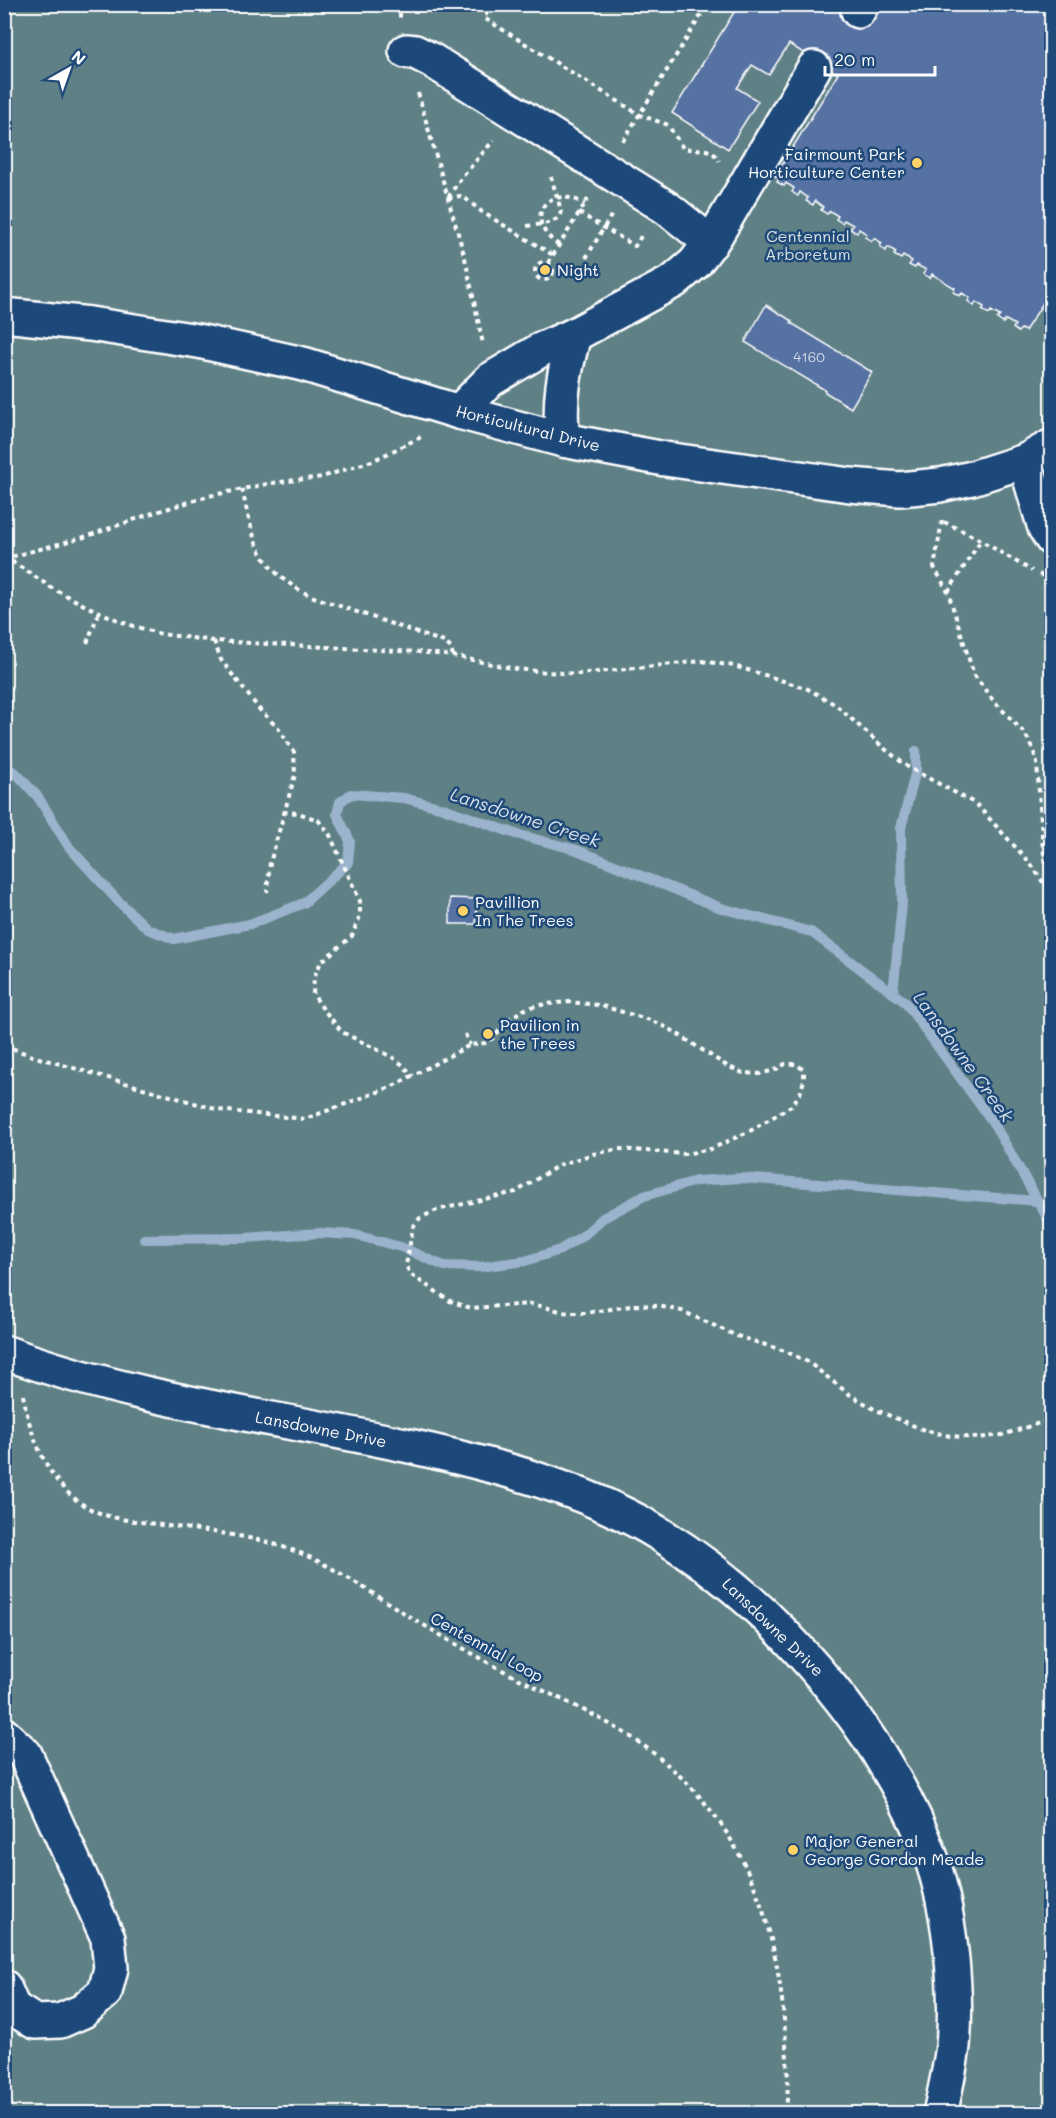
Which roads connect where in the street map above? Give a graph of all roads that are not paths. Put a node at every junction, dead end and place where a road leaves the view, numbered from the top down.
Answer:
1 (406, 51) road end
2 (814, 68) dead end
3 (711, 243) junction
4 (4, 315) edge
5 (574, 334) junction
6 (459, 412) junction
7 (563, 440) junction
8 (1038, 453) edge
9 (1052, 539) edge
10 (12, 1355) edge
11 (4, 1734) edge
12 (4, 1987) edge
13 (940, 2114) edge

1 - 3 street
2 - 3 street
3 - 5 street
4 - 6 street, Horticultural Drive
5 - 6 street
5 - 7 street
6 - 7 street, Horticultural Drive
7 - 8 street, Horticultural Drive
8 - 9 street
10 - 13 street, Lansdowne Drive
11 - 12 street

